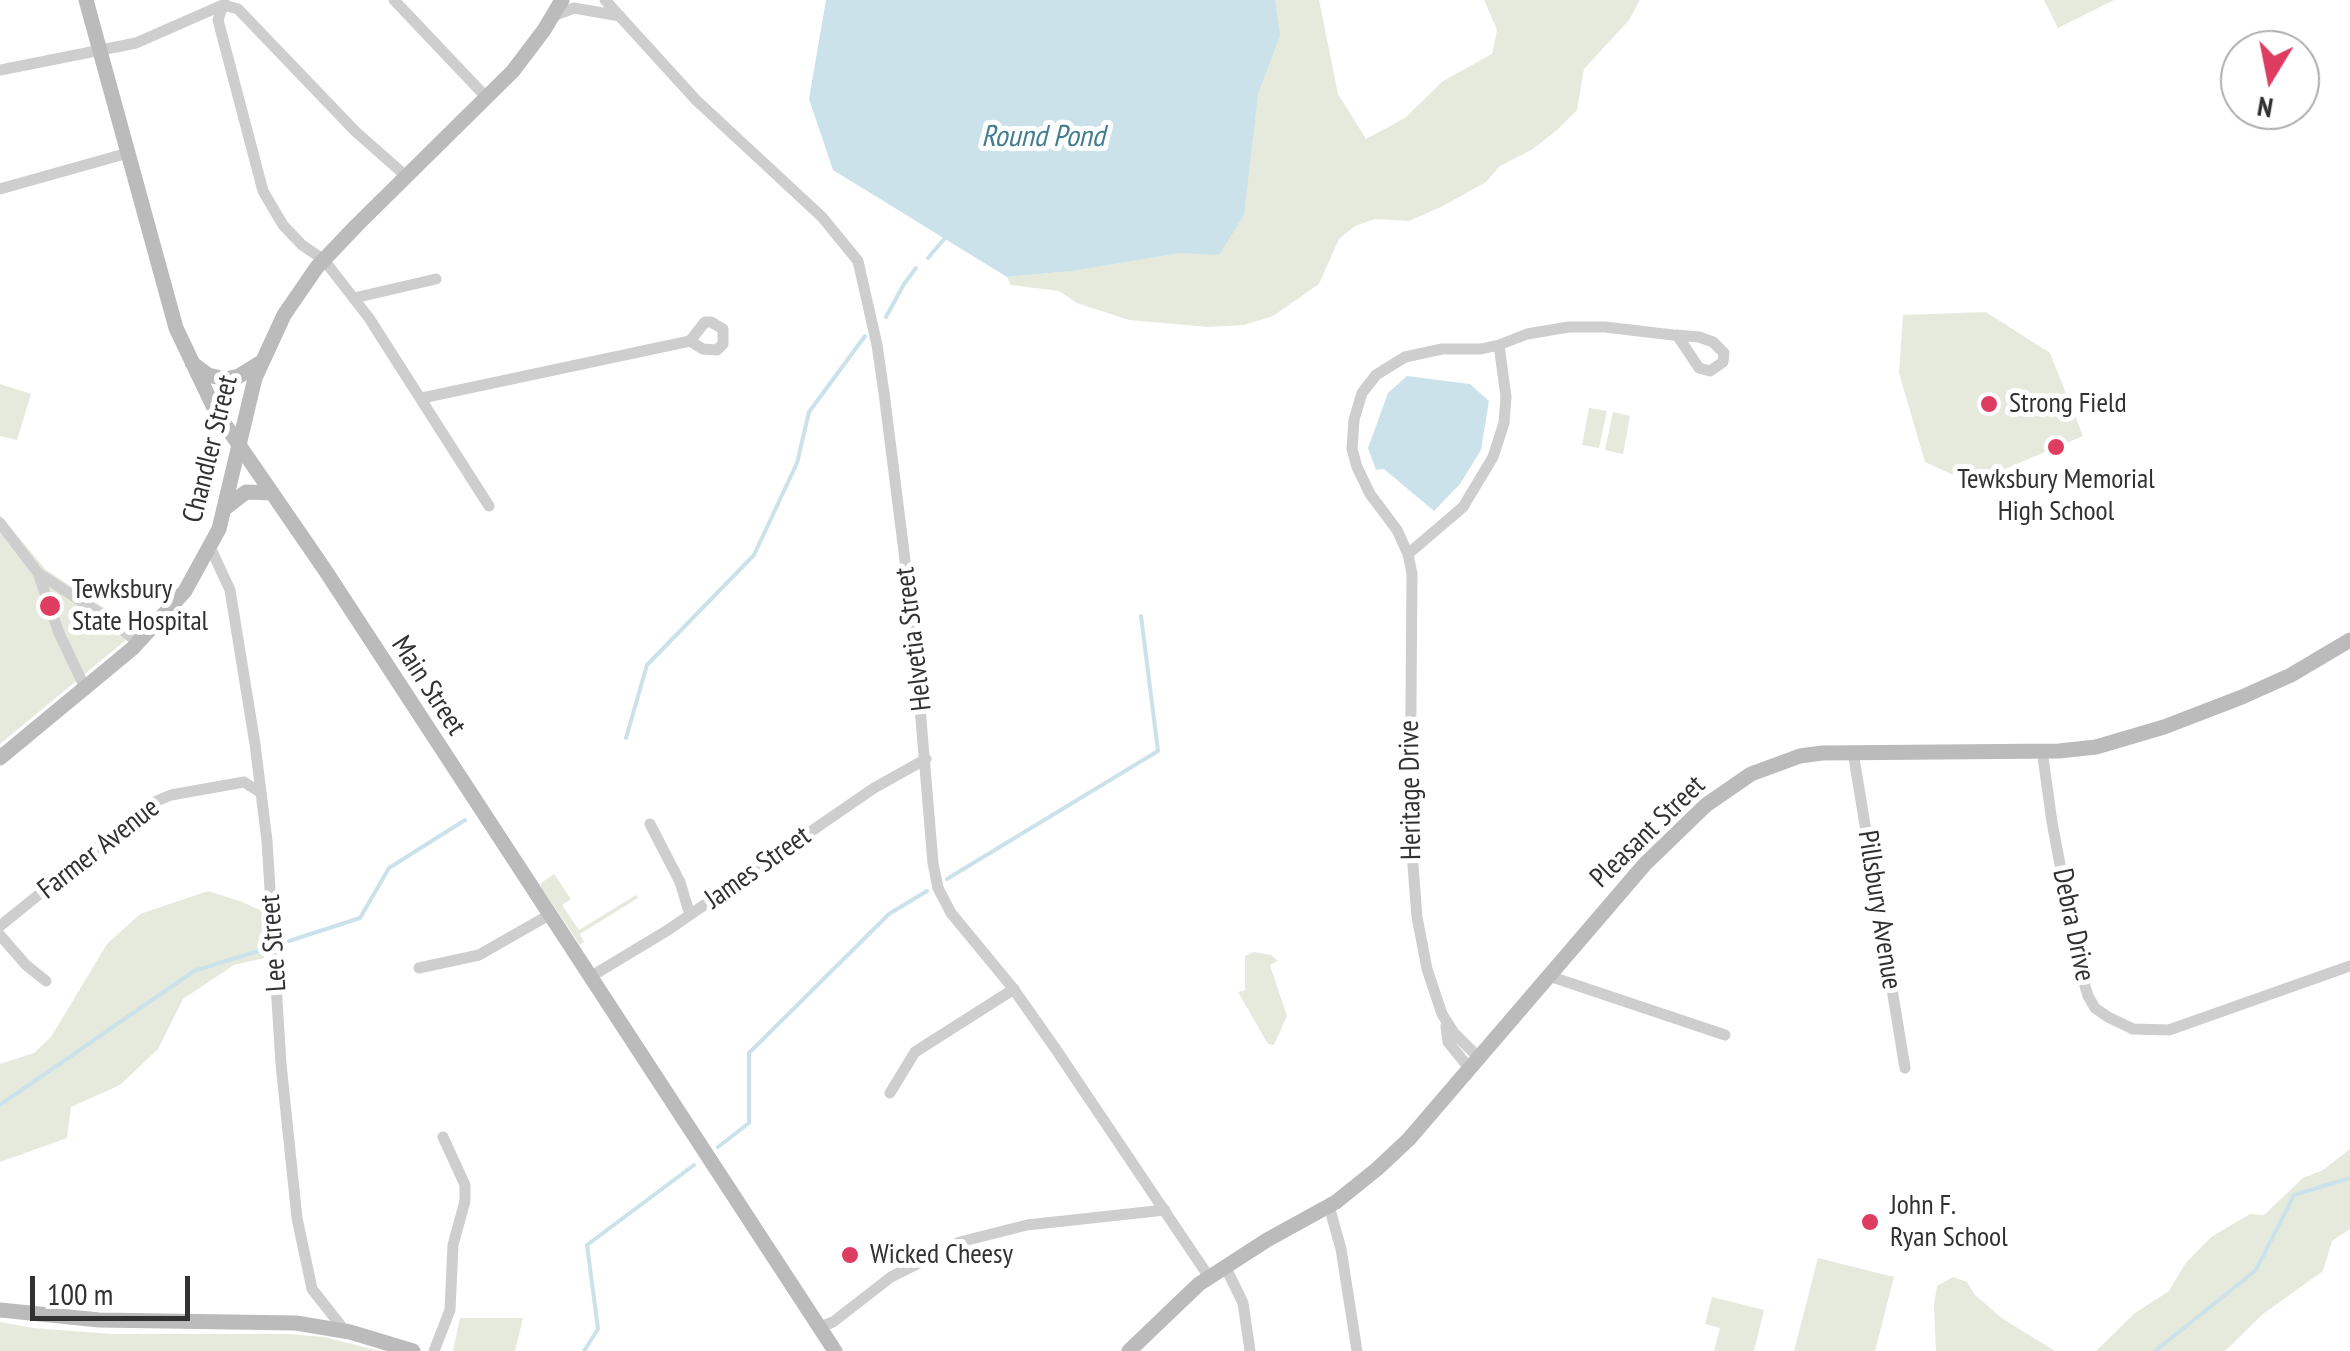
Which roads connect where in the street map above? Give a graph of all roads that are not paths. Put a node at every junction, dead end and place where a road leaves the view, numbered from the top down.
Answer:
1 (86, 0) edge
2 (394, 0) edge
3 (562, 0) edge
4 (605, 0) edge
5 (227, 2) edge
6 (553, 16) junction
7 (620, 16) junction
8 (101, 48) junction
9 (0, 70) edge
10 (487, 98) junction
11 (128, 153) junction
12 (406, 177) junction
13 (0, 189) edge
14 (324, 260) junction
15 (436, 279) dead end
16 (354, 298) junction
17 (1674, 335) dead end
18 (690, 341) dead end
19 (1499, 345) junction
20 (190, 361) junction
21 (260, 363) junction
22 (422, 398) junction
23 (238, 444) junction
24 (272, 493) junction
25 (489, 506) dead end
26 (224, 509) junction
27 (0, 523) edge
28 (211, 548) junction
29 (1408, 554) junction
30 (38, 574) junction
31 (2350, 640) edge
32 (138, 644) junction
33 (86, 690) junction
34 (2042, 750) junction
35 (1853, 752) junction
36 (0, 758) edge
37 (926, 759) junction
38 (261, 792) junction
39 (650, 824) dead end
40 (690, 914) junction
41 (549, 915) junction
42 (0, 926) edge
43 (0, 935) edge
44 (2350, 966) edge
45 (419, 968) dead end
46 (1549, 976) junction
47 (590, 977) junction
48 (46, 981) dead end
49 (1014, 989) junction
50 (1725, 1035) dead end
51 (1474, 1064) junction
52 (1905, 1068) dead end
53 (890, 1092) dead end
54 (442, 1136) dead end
55 (1329, 1206) junction
56 (1165, 1210) junction
57 (1226, 1266) junction
58 (1209, 1277) junction
59 (0, 1310) edge
60 (820, 1327) junction
61 (345, 1331) junction
62 (413, 1351) edge
63 (434, 1351) edge
64 (835, 1351) edge
65 (1129, 1351) edge
66 (1250, 1351) edge
67 (1357, 1351) edge

1 - 8 main road, Main Street
2 - 10 street
3 - 6 main road, Chandler Street
4 - 7 street, Helvetia Street
5 - 8 street
5 - 12 street
5 - 14 street
6 - 7 street
6 - 10 main road, Chandler Street
7 - 37 street, Helvetia Street
8 - 9 street
8 - 11 main road, Main Street
10 - 12 main road, Chandler Street
11 - 13 street
11 - 20 main road, Main Street
12 - 14 main road, Chandler Street
14 - 16 street
14 - 21 main road, Chandler Street
15 - 16 street
16 - 22 street
17 - 19 street, Heritage Drive
18 - 22 street
19 - 29 street
19 - 29 street, Heritage Drive
20 - 21 main road, Chandler Street
20 - 23 main road, Main Street
21 - 23 main road, Chandler Street
22 - 25 street
23 - 24 main road, Main Street
23 - 26 main road, Chandler Street
24 - 26 main road
24 - 41 main road, Main Street
26 - 28 main road, Chandler Street
27 - 30 street
28 - 32 main road, Chandler Street
28 - 38 street, Lee Street
29 - 51 street, Heritage Drive
30 - 32 street
30 - 33 street
31 - 34 main road, Pleasant Street
32 - 33 main road, Chandler Street
33 - 36 main road, Chandler Street
34 - 35 main road, Pleasant Street
34 - 44 street, Debra Drive
35 - 46 main road, Pleasant Street
35 - 52 street, Pillsbury Avenue
37 - 40 street, James Street
37 - 49 street, Helvetia Street
38 - 42 street, Farmer Avenue
38 - 61 street, Lee Street
39 - 40 street
40 - 47 street, James Street
41 - 45 street
41 - 47 main road, Main Street
43 - 48 street
46 - 50 street
46 - 51 main road, Pleasant Street
47 - 60 main road, Main Street
49 - 53 street
49 - 56 street, Helvetia Street
51 - 55 main road, Pleasant Street
54 - 63 street
55 - 57 main road, Pleasant Street
55 - 67 street
56 - 58 street, Helvetia Street
56 - 60 street
57 - 58 main road, Pleasant Street
57 - 66 street
58 - 65 main road, Pleasant Street
59 - 61 main road
60 - 64 main road, Main Street
61 - 62 main road

